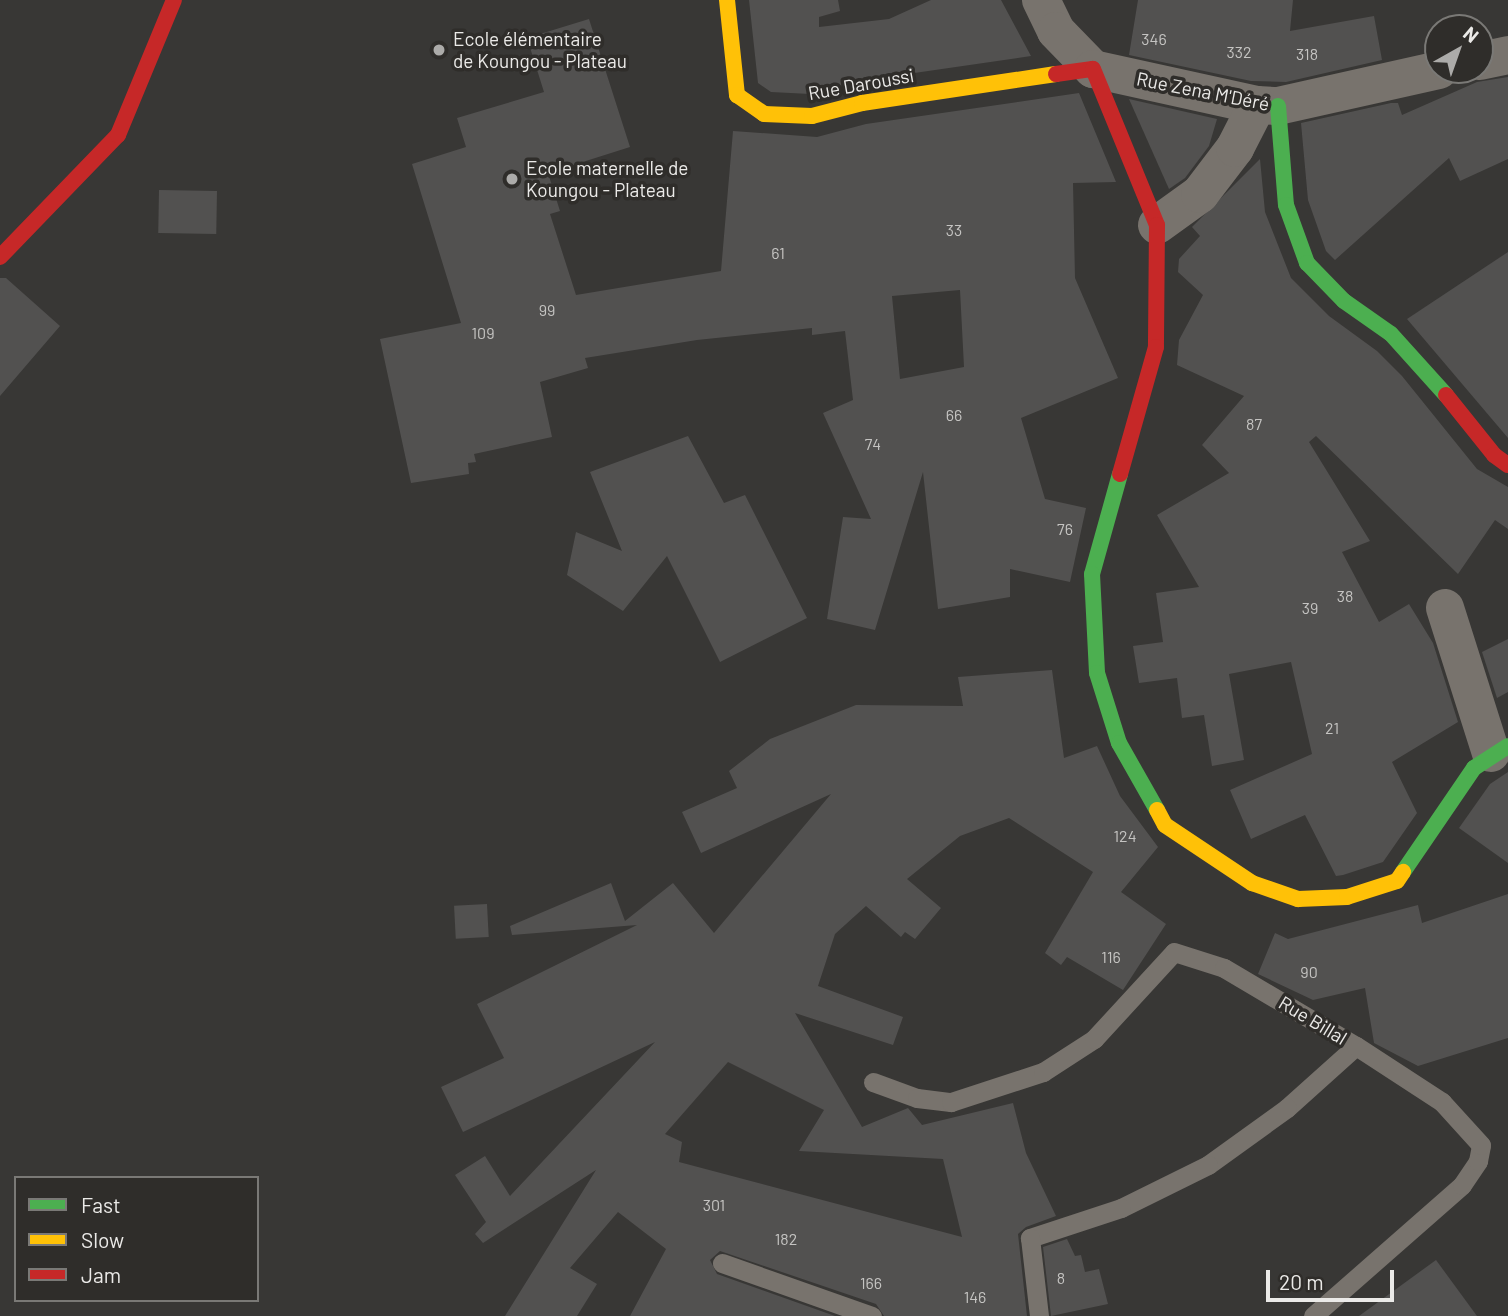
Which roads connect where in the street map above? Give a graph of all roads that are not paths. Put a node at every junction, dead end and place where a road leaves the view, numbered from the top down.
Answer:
1 (174, 0) edge
2 (727, 0) edge
3 (1041, 0) edge
4 (1093, 69) junction
5 (1424, 73) edge
6 (1267, 106) junction
7 (1157, 225) junction
8 (0, 257) edge
9 (1508, 466) edge
10 (1445, 608) dead end
11 (1500, 749) edge
12 (1356, 1046) junction
13 (873, 1082) dead end
14 (722, 1263) dead end
15 (872, 1316) edge
16 (1038, 1316) edge
17 (1313, 1316) edge

1 - 8 street
2 - 4 street, Rue Daroussi
3 - 4 street
4 - 6 street, Rue Zena M'Déré
4 - 7 street
5 - 6 street, Rue Zena M'Déré
6 - 7 street
6 - 9 street
7 - 11 street
10 - 11 street
12 - 13 lane, Rue Billal
12 - 16 lane, Rue Billal
12 - 17 lane
14 - 15 lane

